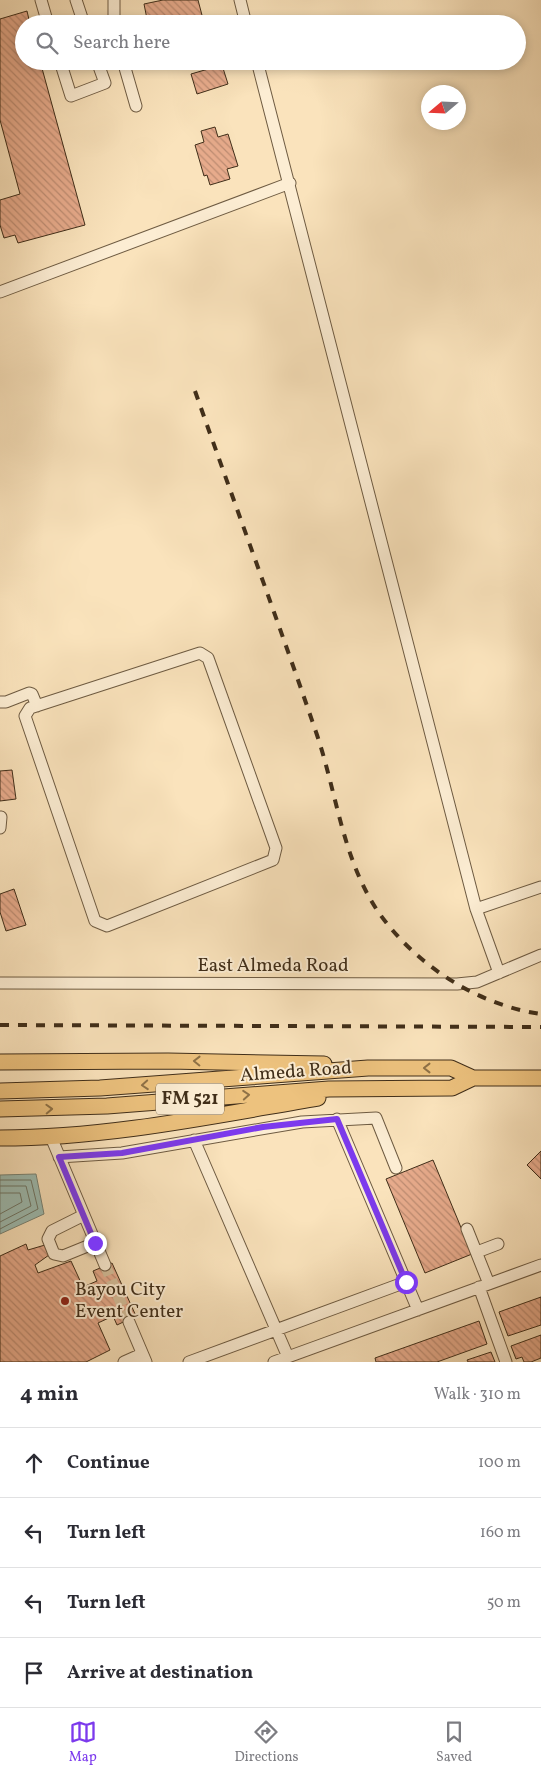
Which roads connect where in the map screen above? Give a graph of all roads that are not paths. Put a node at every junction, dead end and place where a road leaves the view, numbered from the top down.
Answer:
1 (41, 0) edge
2 (76, 0) edge
3 (114, 0) edge
4 (240, 0) edge
5 (45, 15) edge
6 (81, 15) edge
7 (114, 15) edge
8 (244, 15) edge
9 (63, 70) edge
10 (100, 70) edge
11 (126, 70) edge
12 (259, 70) edge
13 (136, 106) dead end
14 (290, 182) junction
15 (0, 292) edge
16 (0, 702) edge
17 (37, 706) junction
18 (541, 887) edge
19 (476, 909) junction
20 (541, 955) edge
21 (499, 973) junction
22 (0, 983) edge
23 (0, 1062) edge
24 (368, 1068) junction
25 (473, 1078) junction
26 (541, 1078) edge
27 (381, 1087) junction
28 (0, 1091) edge
29 (259, 1108) junction
30 (0, 1109) edge
31 (337, 1119) junction
32 (263, 1127) junction
33 (51, 1137) junction
34 (0, 1138) edge
35 (194, 1140) junction
36 (59, 1157) junction
37 (396, 1168) dead end
38 (84, 1215) junction
39 (467, 1229) dead end
40 (95, 1243) junction
41 (498, 1244) dead end
42 (476, 1252) junction
43 (105, 1265) tunnel mouth
44 (541, 1265) edge
45 (406, 1282) junction
46 (484, 1285) junction
47 (418, 1310) junction
48 (129, 1322) tunnel mouth
49 (277, 1330) junction
50 (288, 1357) junction
51 (144, 1358) edge
52 (124, 1362) edge
53 (189, 1362) edge
54 (274, 1362) edge
55 (506, 1362) edge

1 - 5 street
2 - 6 street
3 - 7 street
4 - 8 street
9 - 10 street
11 - 13 street
12 - 14 street
14 - 15 street
14 - 19 street
16 - 17 street
17 - 17 street
18 - 19 street
19 - 21 street
20 - 21 street, East Almeda Road
21 - 22 street, East Almeda Road
24 -> 23 main road
25 -> 24 main road, Almeda Road / FM 521
24 -> 28 main road, Almeda Road / FM 521
25 - 26 main road, Almeda Road / FM 521
25 - 27 main road, Almeda Road / FM 521
27 - 29 main road
30 -> 27 main road, Almeda Road / FM 521
29 - 32 street
29 - 33 main road
31 - 32 street
31 - 37 street
31 - 45 street
32 - 35 street
33 - 34 main road
33 - 36 street
35 - 36 street
35 - 49 street
36 - 38 street
38 - 40 street
38 - 40 street
39 - 42 street
40 - 43 street
41 - 42 street
42 - 46 street
44 - 46 street
45 - 47 street
45 - 49 street
46 - 47 street
46 - 55 street
47 - 50 street
48 - 51 street
49 - 50 street
49 - 53 street
50 - 54 street
51 - 52 street

